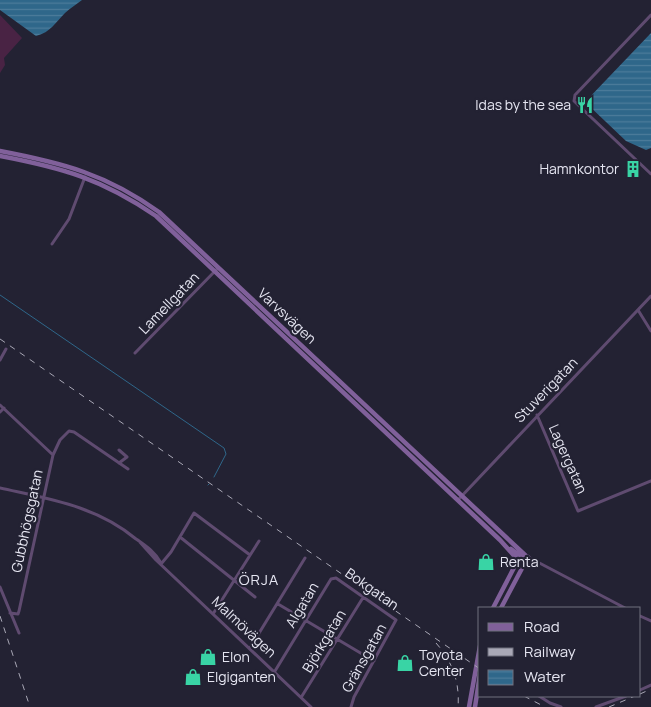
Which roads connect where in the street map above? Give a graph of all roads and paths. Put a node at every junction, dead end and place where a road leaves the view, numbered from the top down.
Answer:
1 (651, 15) edge
2 (0, 151) edge
3 (0, 156) edge
4 (86, 174) junction
5 (651, 174) edge
6 (52, 244) dead end
7 (217, 269) junction
8 (651, 296) edge
9 (638, 310) junction
10 (651, 332) edge
11 (6, 349) dead end
12 (135, 353) dead end
13 (0, 360) edge
14 (0, 405) edge
15 (4, 408) junction
16 (0, 412) edge
17 (537, 415) junction
18 (119, 450) dead end
19 (53, 455) junction
20 (119, 463) junction
21 (125, 468) dead end
22 (651, 481) edge
23 (0, 488) edge
24 (43, 498) junction
25 (460, 498) junction
26 (180, 537) junction
27 (500, 540) junction
28 (259, 541) dead end
29 (250, 555) junction
30 (526, 556) junction
31 (305, 558) dead end
32 (517, 559) junction
33 (161, 564) junction
34 (334, 577) joint
35 (234, 582) junction
36 (0, 587) edge
37 (364, 596) junction
38 (255, 597) dead end
39 (278, 604) junction
40 (493, 607) edge
41 (501, 607) edge
42 (623, 607) edge
43 (10, 612) junction
44 (213, 614) junction
45 (306, 620) junction
46 (396, 620) joint
47 (19, 633) dead end
48 (338, 639) junction
49 (250, 648) junction
50 (478, 657) edge
51 (374, 661) junction
52 (275, 671) junction
53 (478, 690) edge
54 (302, 696) junction
55 (541, 697) edge
56 (623, 697) edge
57 (311, 707) edge
58 (351, 707) edge
59 (469, 707) edge
60 (476, 707) edge
61 (562, 707) edge
62 (596, 707) edge

1 - 5 street
2 - 4 main road, Varvsvägen
3 - 4 main road, Varvsvägen
4 - 6 street
4 - 7 main road, Varvsvägen
7 - 12 street, Lamellgatan
7 - 25 main road, Varvsvägen
8 - 9 street, Stuverigatan
9 - 10 street
9 - 17 street, Stuverigatan
11 - 13 street
14 - 15 street, Gubbhögsgatan
15 - 16 street
15 - 19 street, Gubbhögsgatan
17 - 22 street, Lagergatan
17 - 25 street, Stuverigatan
18 - 20 street
19 - 20 street, Gubbhögsgatan
19 - 24 street, Gubbhögsgatan
20 - 21 street, Gubbhögsgatan
23 - 24 street, Malmövägen
24 - 33 street, Malmövägen
24 - 43 street, Gubbhögsgatan
25 - 27 main road, Varvsvägen
25 - 30 main road, Varvsvägen
26 - 29 street
26 - 33 street
26 - 35 street
27 - 30 main road, Varvsvägen
27 - 32 main road, Varvsvägen
28 - 29 street
29 - 35 street
30 - 32 main road
30 - 41 main road
30 - 42 street, Varvsvägen
31 - 39 street
32 - 40 main road
33 - 44 street, Malmövägen
34 - 37 street, Bokgatan
34 - 45 street, Algatan
35 - 38 street
35 - 44 street
36 - 43 street
37 - 46 street, Bokgatan
37 - 48 street, Björkgatan
39 - 45 street
39 - 49 street
43 - 47 street
44 - 49 street, Malmövägen
45 - 48 street
45 - 52 street, Algatan
46 - 51 street, Gränsgatan
48 - 51 street
48 - 54 street, Björkgatan
49 - 52 street, Malmövägen
50 - 59 main road
51 - 58 street, Gränsgatan
52 - 54 street, Malmövägen
53 - 60 main road
54 - 57 street, Malmövägen
55 - 61 street
56 - 62 street

